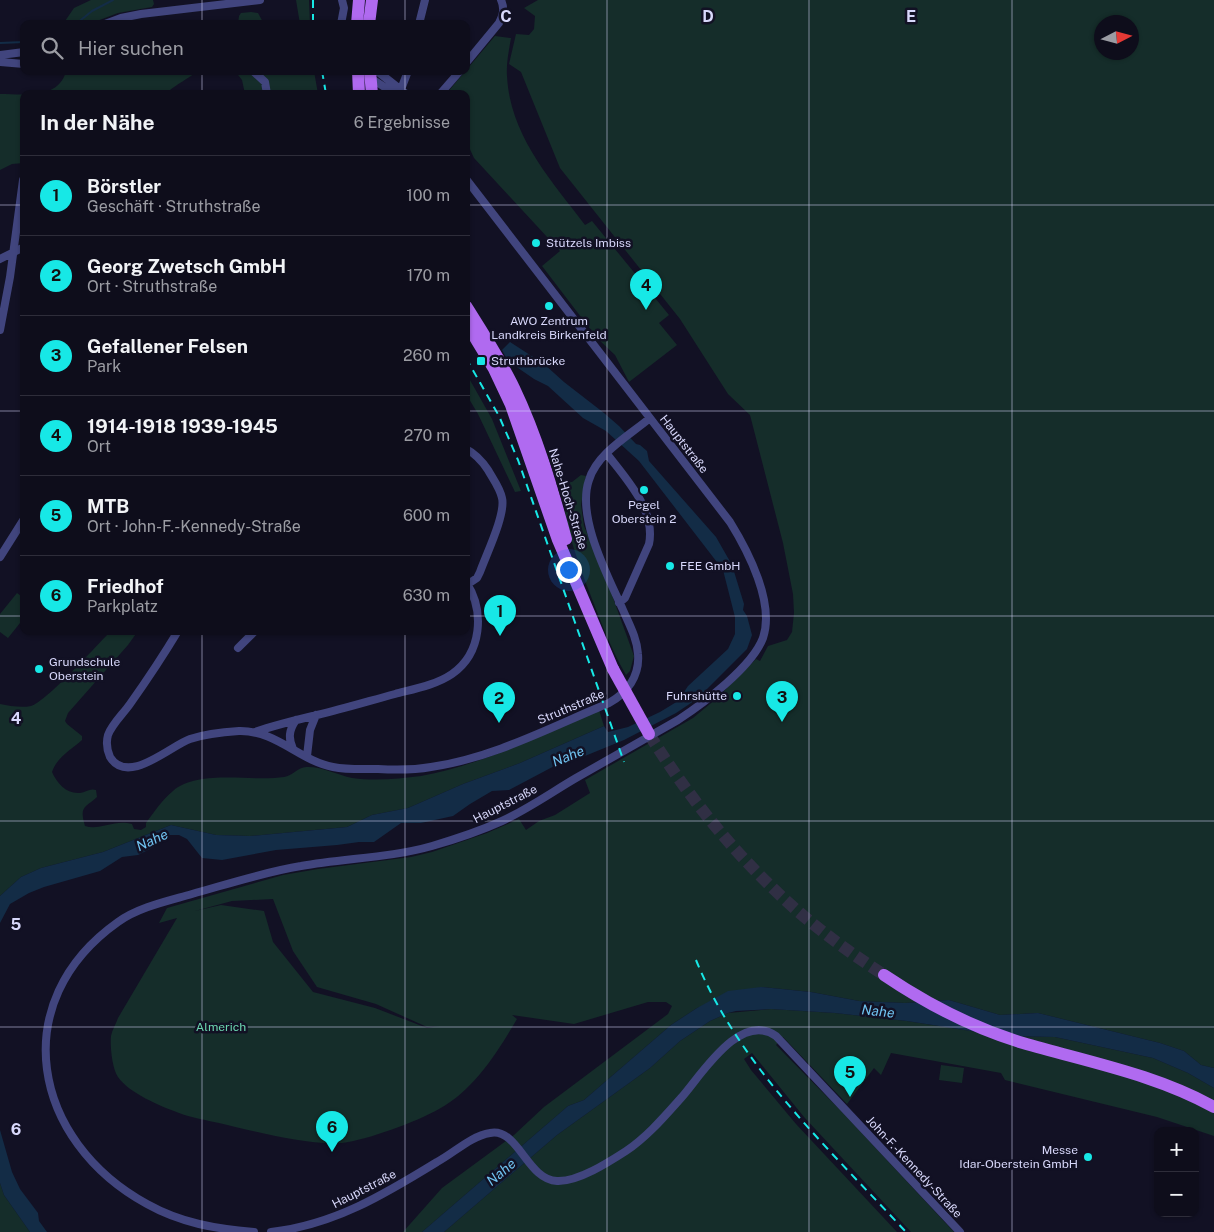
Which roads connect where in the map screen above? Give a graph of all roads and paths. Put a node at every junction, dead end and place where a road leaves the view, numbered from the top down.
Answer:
1 (260, 0) edge
2 (342, 0) edge
3 (359, 0) edge
4 (372, 0) edge
5 (425, 0) edge
6 (501, 0) edge
7 (116, 20) edge
8 (342, 20) edge
9 (357, 20) edge
10 (370, 20) edge
11 (420, 20) edge
12 (20, 52) edge
13 (0, 55) edge
14 (470, 58) edge
15 (0, 62) edge
16 (20, 64) edge
17 (257, 75) edge
18 (366, 75) edge
19 (367, 75) edge
20 (370, 75) edge
21 (406, 75) edge
22 (457, 75) edge
23 (266, 90) edge
24 (361, 90) edge
25 (371, 90) edge
26 (397, 90) edge
27 (401, 90) edge
28 (443, 90) edge
29 (470, 184) edge
30 (20, 204) edge
31 (20, 248) edge
32 (14, 252) junction
33 (0, 259) edge
34 (470, 313) edge
35 (0, 330) edge
36 (470, 330) edge
37 (650, 418) junction
38 (609, 452) junction
39 (470, 453) edge
40 (20, 525) edge
41 (0, 556) edge
42 (470, 582) edge
43 (470, 593) edge
44 (582, 597) junction
45 (619, 603) junction
46 (176, 635) edge
47 (251, 635) edge
48 (238, 648) dead end
49 (316, 715) junction
50 (296, 720) junction
51 (255, 732) junction
52 (649, 734) tunnel mouth
53 (293, 749) junction
54 (307, 756) junction
55 (884, 975) tunnel mouth
56 (740, 1035) joint
57 (1214, 1107) edge
58 (254, 1232) edge
59 (271, 1232) edge
60 (960, 1232) edge

1 - 7 street
2 - 8 street
3 - 9 main road
4 - 10 main road
5 - 11 street
6 - 14 street
12 - 13 street
15 - 16 street
17 - 23 street
18 - 24 main road
19 - 25 main road
20 - 26 street
21 - 27 street
22 - 28 street
29 - 37 street, Hauptstraße
30 - 32 street
31 - 32 street
32 - 33 street
32 - 35 street
34 - 44 main road, Nahe-Hoch-Straße
36 - 44 main road, Nahe-Hoch-Straße
37 - 38 street, Struthstraße
37 - 58 street, Hauptstraße
38 - 45 street, Struthstraße
38 - 45 street
39 - 42 street
40 - 41 street
43 - 49 street
44 - 52 main road, bridge
45 - 54 street, Struthstraße
46 - 51 street
47 - 48 street
49 - 50 street
49 - 54 street
50 - 51 street
50 - 53 street
51 - 53 street, Struthstraße
53 - 54 street, Struthstraße
55 - 57 main road
56 - 59 street, Hauptstraße
56 - 60 street, John-F.-Kennedy-Straße

